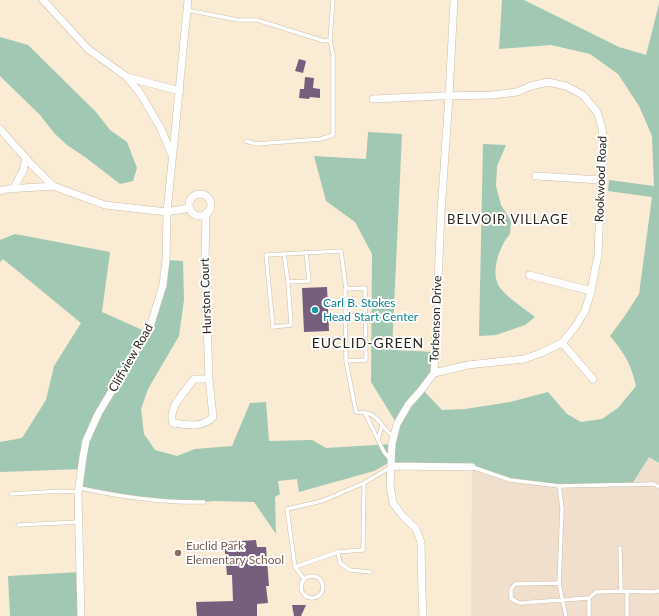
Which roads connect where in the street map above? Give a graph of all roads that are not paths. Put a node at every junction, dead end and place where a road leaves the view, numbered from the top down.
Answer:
1 (43, 0) edge
2 (188, 0) edge
3 (333, 0) edge
4 (454, 0) edge
5 (187, 10) junction
6 (330, 40) junction
7 (127, 77) junction
8 (180, 91) junction
9 (449, 96) junction
10 (373, 99) dead end
11 (0, 129) edge
12 (246, 141) dead end
13 (172, 156) junction
14 (26, 158) junction
15 (536, 176) dead end
16 (601, 180) junction
17 (53, 186) junction
18 (13, 189) junction
19 (0, 191) edge
20 (189, 208) junction
21 (167, 212) junction
22 (206, 213) junction
23 (306, 252) junction
24 (284, 254) junction
25 (529, 275) dead end
26 (288, 282) junction
27 (346, 288) junction
28 (591, 291) junction
29 (562, 343) junction
30 (346, 361) junction
31 (434, 373) junction
32 (208, 379) junction
33 (593, 379) dead end
34 (365, 413) junction
35 (382, 426) junction
36 (394, 436) junction
37 (378, 439) junction
38 (392, 464) junction
39 (472, 466) joint
40 (364, 483) junction
41 (559, 486) junction
42 (659, 488) edge
43 (79, 490) junction
44 (11, 494) dead end
45 (204, 502) dead end
46 (79, 522) junction
47 (18, 525) dead end
48 (620, 548) dead end
49 (338, 552) junction
50 (295, 567) junction
51 (370, 572) dead end
52 (304, 579) junction
53 (559, 583) junction
54 (621, 591) junction
55 (627, 591) junction
56 (659, 591) edge
57 (589, 598) junction
58 (564, 600) junction
59 (81, 616) edge
60 (423, 616) edge
61 (566, 616) edge
62 (589, 616) edge
63 (627, 616) edge

1 - 7 street
2 - 5 street, Cliffview Road
3 - 6 lane
4 - 9 street, Torbenson Drive
5 - 6 lane
5 - 8 street, Cliffview Road
6 - 12 lane
7 - 8 street
7 - 13 street
8 - 13 street, Cliffview Road
9 - 10 street, Rookwood Road
9 - 16 street, Rookwood Road
9 - 31 street, Torbenson Drive
11 - 14 street
13 - 21 street, Cliffview Road
14 - 17 street
14 - 18 street
15 - 16 street
16 - 28 street, Rookwood Road
17 - 18 street
17 - 21 street
18 - 19 street
20 - 21 street
20 - 22 street
20 - 22 street, Hurston Court
21 - 43 street, Cliffview Road
22 - 32 street, Hurston Court
23 - 24 lane
23 - 26 lane
23 - 27 lane
24 - 26 lane
24 - 26 lane
25 - 28 street
27 - 30 lane
27 - 30 lane
28 - 29 street, Rookwood Road
29 - 31 street, Rookwood Road
29 - 33 street
30 - 34 lane
31 - 36 street, Torbenson Drive
32 - 32 street, Hurston Court
34 - 35 lane
34 - 37 lane
35 - 36 lane
35 - 37 lane
36 - 38 street, Torbenson Drive
37 - 38 lane
38 - 39 street
38 - 40 lane
38 - 60 street, Torbenson Drive
39 - 41 lane
40 - 49 lane
40 - 50 lane
41 - 42 lane
41 - 53 lane
43 - 44 lane
43 - 45 lane
43 - 46 street, Cliffview Road
46 - 47 lane
46 - 59 street, Cliffview Road
48 - 54 lane
49 - 50 lane
49 - 51 lane
50 - 52 lane
52 - 52 lane
53 - 58 lane
53 - 58 lane
54 - 55 lane
54 - 57 lane
55 - 56 lane
55 - 63 lane
57 - 58 lane
57 - 62 lane
58 - 61 lane

